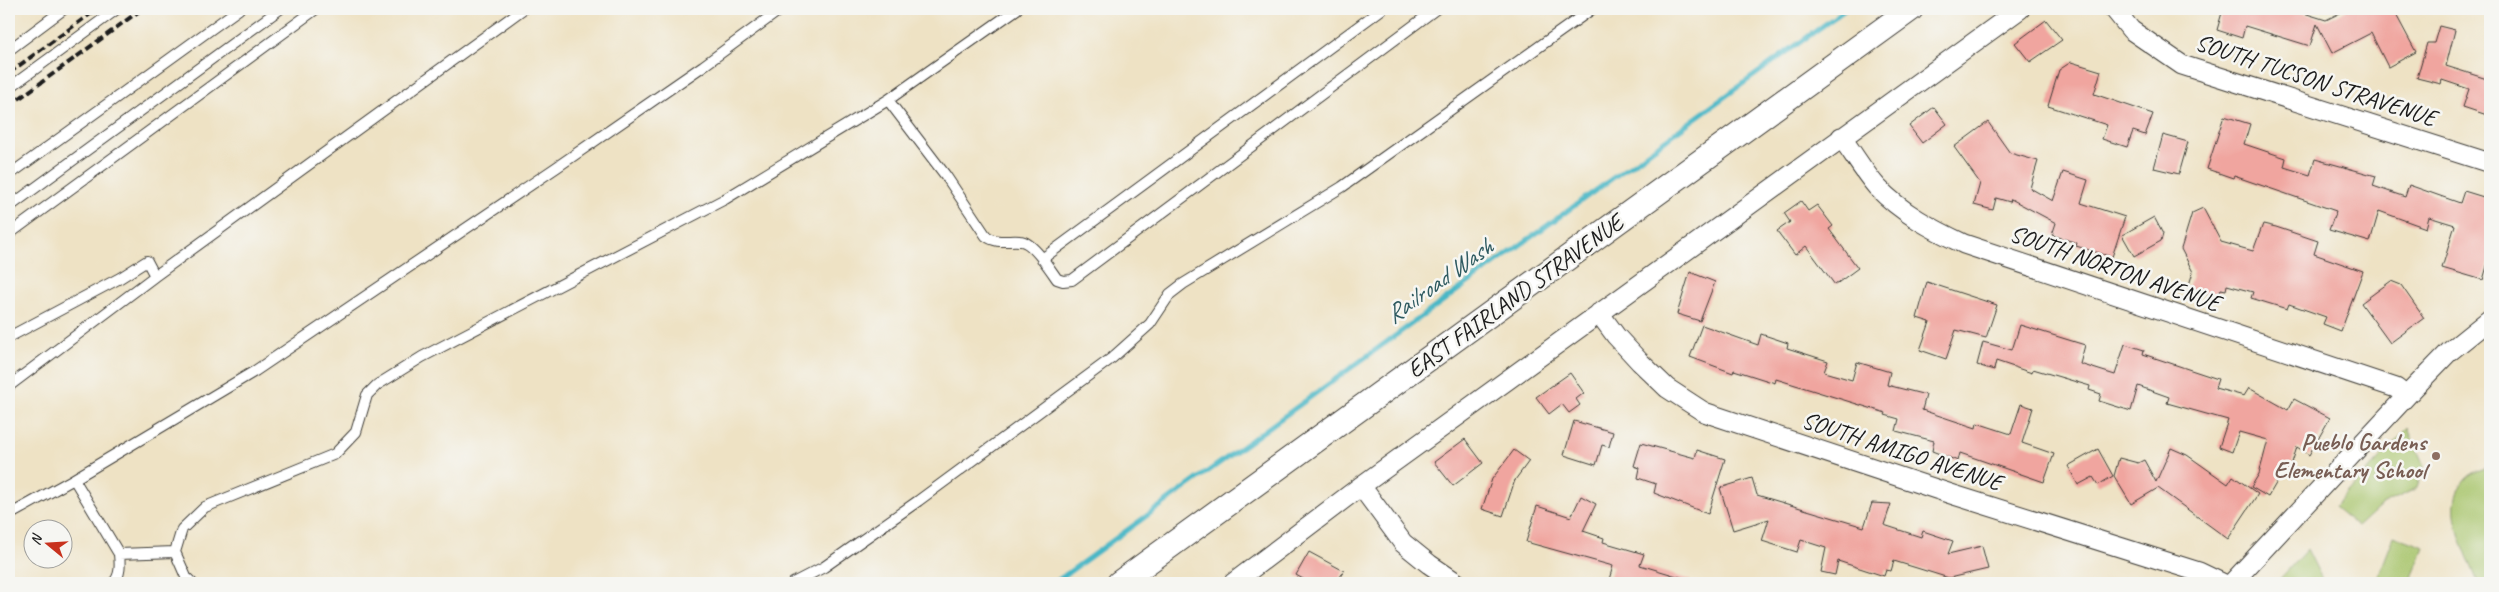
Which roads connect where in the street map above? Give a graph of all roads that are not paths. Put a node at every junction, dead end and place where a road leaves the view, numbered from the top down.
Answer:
1 (64, 9) edge
2 (117, 9) edge
3 (239, 9) edge
4 (280, 9) edge
5 (316, 9) edge
6 (523, 9) edge
7 (781, 9) edge
8 (1016, 9) edge
9 (1382, 9) edge
10 (1436, 9) edge
11 (1592, 9) edge
12 (1911, 9) edge
13 (2020, 9) edge
14 (2114, 9) edge
15 (9, 50) edge
16 (9, 88) edge
17 (888, 100) junction
18 (1841, 137) junction
19 (2490, 163) edge
20 (9, 175) edge
21 (9, 207) edge
22 (9, 234) edge
23 (1042, 259) junction
24 (155, 276) junction
25 (1599, 313) junction
26 (2490, 319) edge
27 (9, 337) edge
28 (9, 386) edge
29 (2406, 396) junction
30 (74, 479) junction
31 (1362, 486) junction
32 (9, 515) edge
33 (175, 552) junction
34 (119, 554) junction
35 (113, 583) edge
36 (192, 583) edge
37 (793, 583) edge
38 (1119, 583) edge
39 (1232, 583) edge
40 (1457, 583) edge
41 (2222, 583) edge
42 (2232, 583) edge

1 - 15 lane
2 - 16 lane
3 - 20 lane
4 - 21 lane
5 - 22 lane
6 - 24 lane
7 - 30 lane
8 - 17 lane
9 - 23 lane
10 - 23 lane
11 - 37 lane
12 - 38 street, EAST FAIRLAND STRAVENUE
13 - 18 street
14 - 19 street, SOUTH TUCSON STRAVENUE
17 - 23 lane
17 - 33 lane
18 - 25 street
18 - 29 street, SOUTH NORTON AVENUE
24 - 27 lane
24 - 28 lane
25 - 31 street
25 - 41 street, SOUTH AMIGO AVENUE
26 - 29 street
29 - 42 street
30 - 32 lane
30 - 34 lane
31 - 39 street
31 - 40 street
33 - 34 lane
33 - 36 lane
34 - 35 lane

